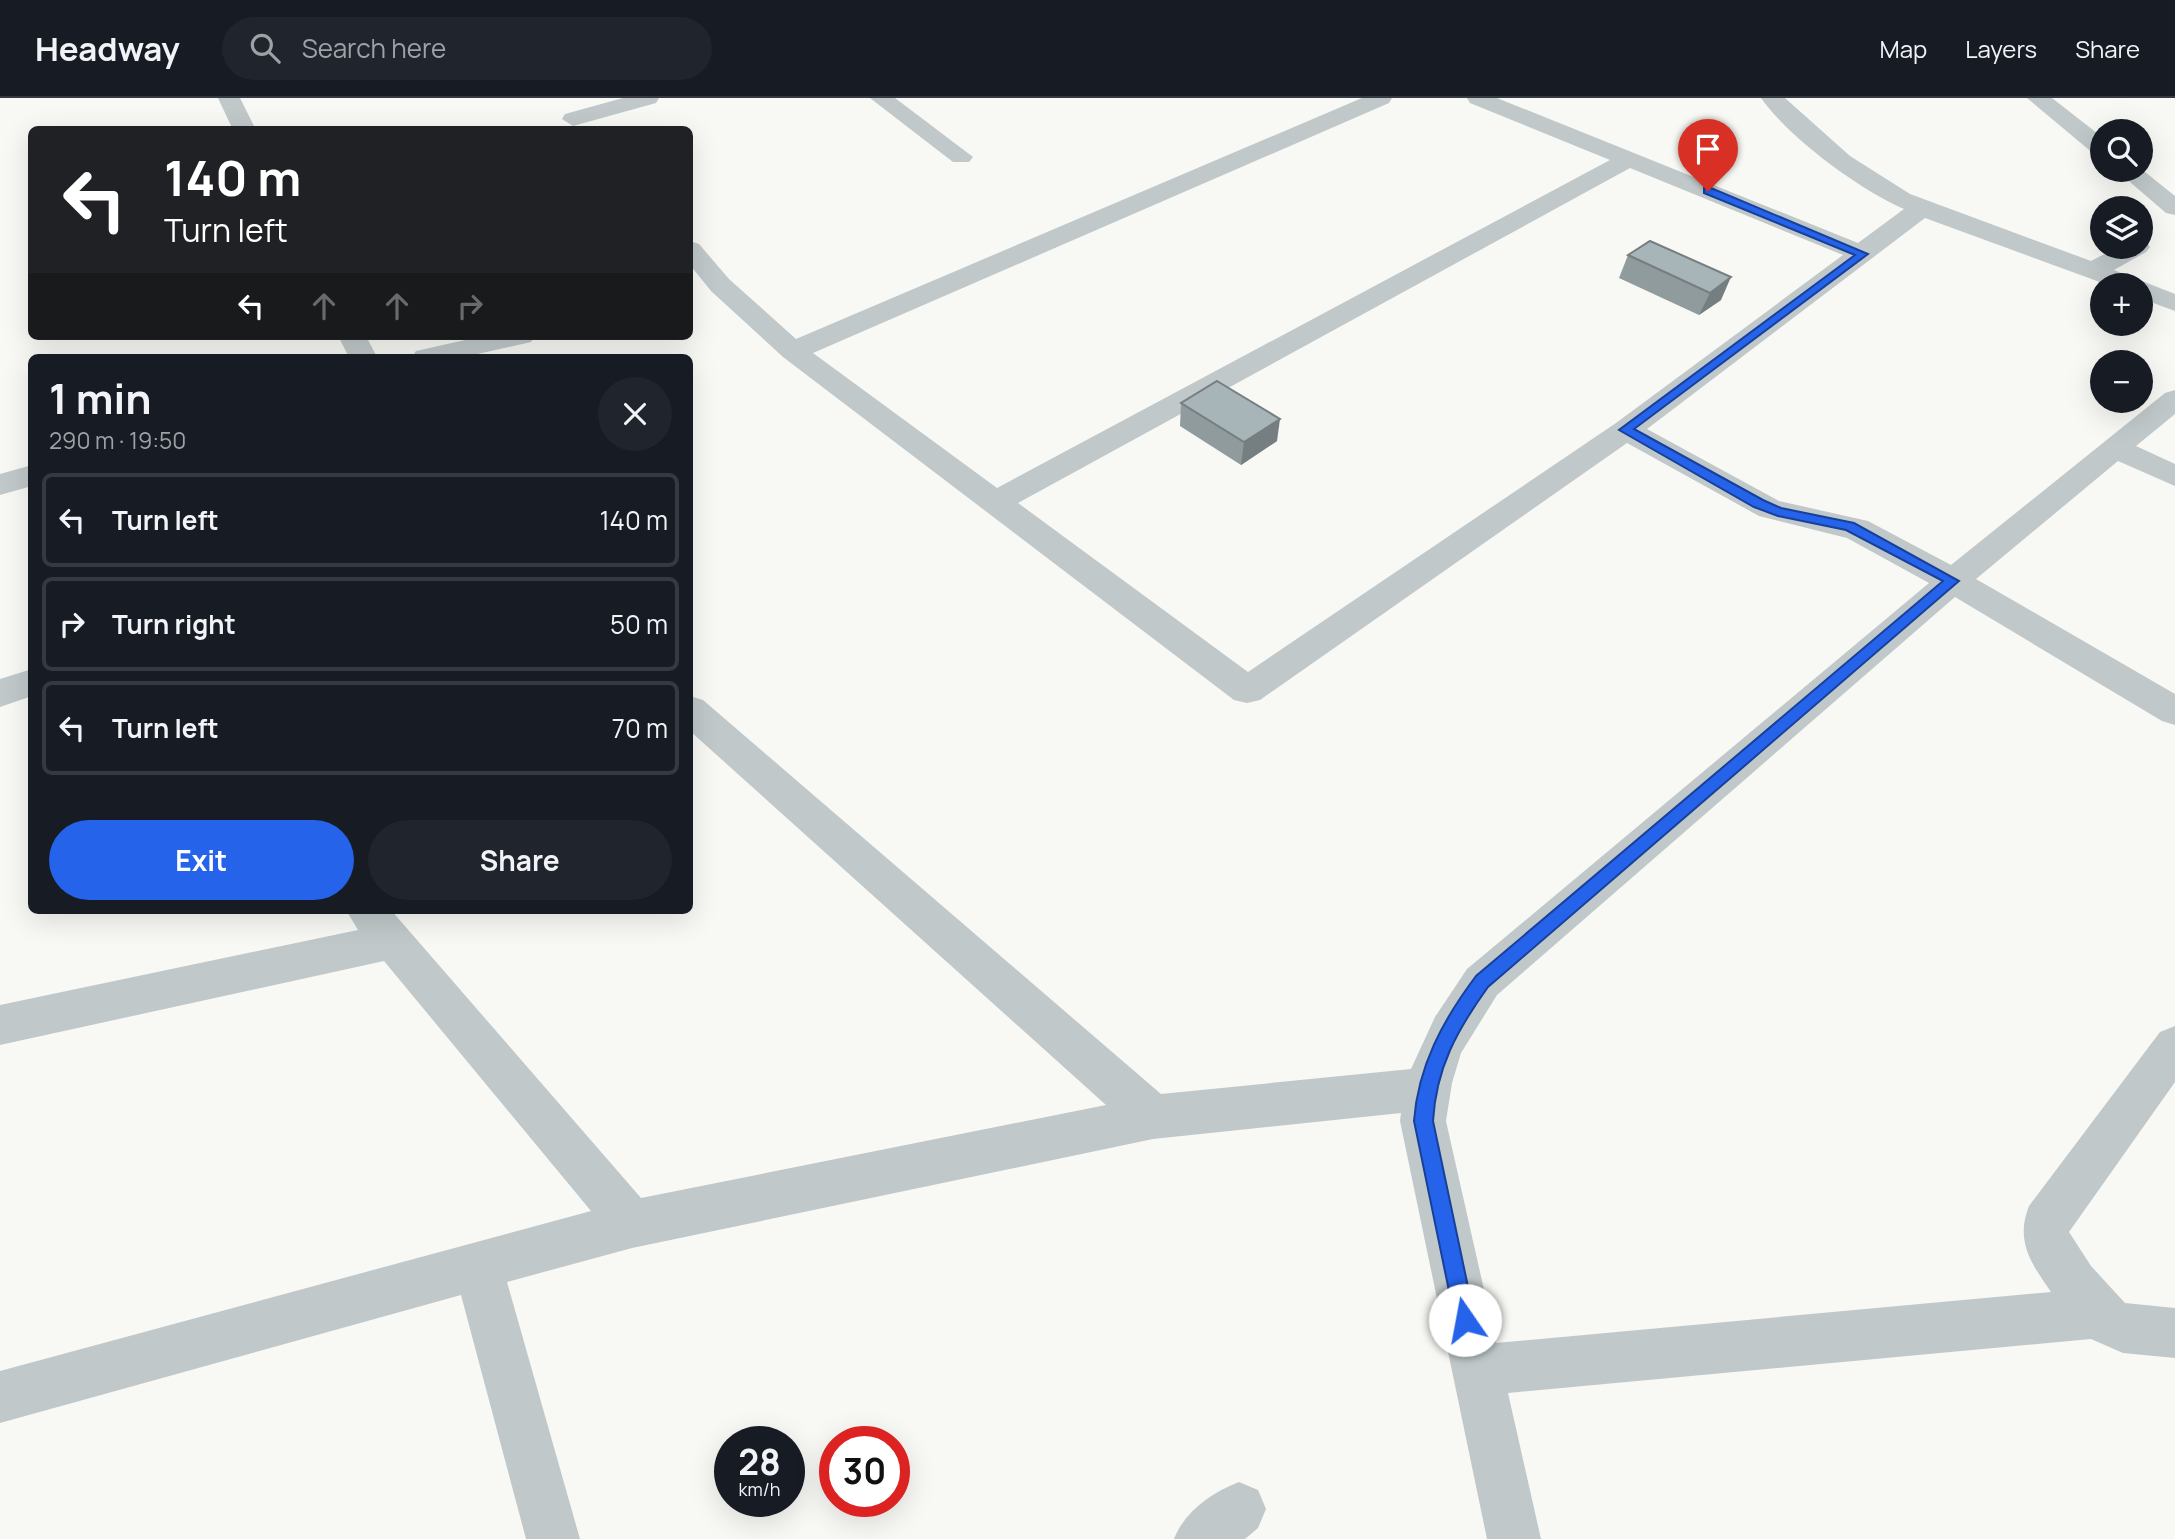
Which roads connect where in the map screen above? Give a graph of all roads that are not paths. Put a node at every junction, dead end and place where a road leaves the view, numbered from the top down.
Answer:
1 (229, 98) edge
2 (555, 98) edge
3 (648, 98) edge
4 (881, 98) edge
5 (1381, 98) edge
6 (1478, 98) edge
7 (1772, 98) edge
8 (2038, 98) edge
9 (577, 124) edge
10 (243, 126) edge
11 (2090, 139) edge
12 (961, 157) dead end
13 (1630, 159) junction
14 (2142, 182) edge
15 (1922, 208) junction
16 (2175, 208) edge
17 (2175, 226) edge
18 (2153, 238) edge
19 (1863, 254) junction
20 (693, 257) edge
21 (2114, 259) edge
22 (2094, 270) junction
23 (2102, 273) edge
24 (700, 275) edge
25 (2153, 294) edge
26 (2175, 303) edge
27 (503, 340) edge
28 (793, 351) junction
29 (440, 354) edge
30 (2175, 399) edge
31 (1626, 430) junction
32 (2117, 449) junction
33 (28, 476) edge
34 (2175, 476) edge
35 (0, 485) edge
36 (995, 502) junction
37 (1953, 581) junction
38 (28, 683) edge
39 (0, 693) edge
40 (2175, 711) edge
41 (693, 713) edge
42 (378, 926) edge
43 (0, 1025) edge
44 (2175, 1046) edge
45 (1426, 1089) junction
46 (1153, 1117) junction
47 (632, 1224) junction
48 (478, 1266) junction
49 (2099, 1312) junction
50 (2175, 1333) edge
51 (1475, 1370) junction
52 (0, 1396) edge
53 (553, 1539) edge
54 (1514, 1539) edge

1 - 10 street
2 - 9 street
3 - 9 street
4 - 12 street
5 - 28 street
6 - 13 street
7 - 15 street
8 - 11 street
13 - 19 street
13 - 36 street
14 - 16 street
15 - 19 street
15 - 22 street
17 - 18 street
19 - 31 street
20 - 24 street
21 - 22 street
22 - 23 street
24 - 28 street
25 - 26 street
27 - 29 street
28 - 36 street
30 - 32 street
31 - 36 street
31 - 37 street
32 - 34 street
32 - 37 street
33 - 35 street
37 - 40 street
37 - 45 street
38 - 39 street
41 - 46 street
42 - 43 street
42 - 47 street
44 - 49 street
45 - 46 street
45 - 51 street
46 - 47 street
47 - 48 street
48 - 52 street
48 - 53 street
49 - 50 street
49 - 51 street
51 - 54 street

